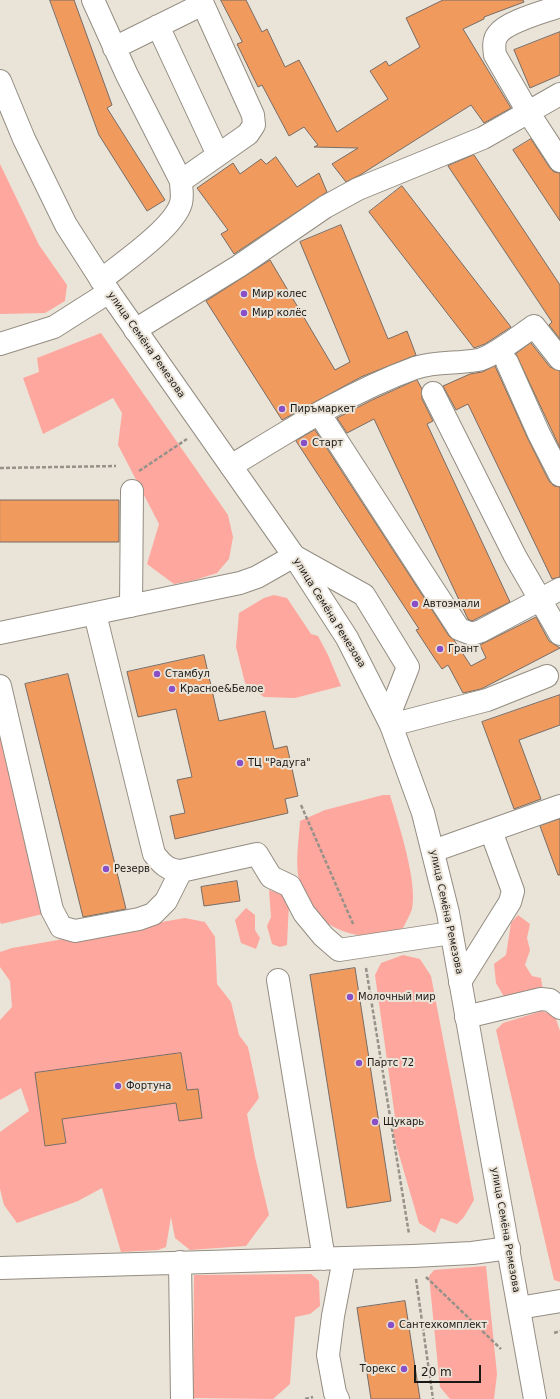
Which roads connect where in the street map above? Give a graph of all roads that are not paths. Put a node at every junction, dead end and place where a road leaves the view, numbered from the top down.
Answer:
1 (93, 0) edge
2 (202, 2) edge
3 (560, 6) edge
4 (158, 26) junction
5 (114, 48) junction
6 (0, 81) edge
7 (560, 94) edge
8 (528, 112) junction
9 (218, 155) junction
10 (560, 161) edge
11 (180, 182) junction
12 (105, 286) junction
13 (135, 330) junction
14 (0, 344) edge
15 (560, 359) edge
16 (507, 362) dead end
17 (433, 393) dead end
18 (319, 413) junction
19 (231, 466) junction
20 (560, 475) edge
21 (135, 482) road end
22 (294, 556) junction
23 (560, 589) edge
24 (540, 600) junction
25 (131, 606) junction
26 (95, 614) junction
27 (0, 633) edge
28 (560, 634) edge
29 (547, 676) dead end
30 (0, 686) edge
31 (389, 721) junction
32 (560, 806) edge
33 (491, 831) junction
34 (433, 851) junction
35 (181, 871) junction
36 (451, 933) junction
37 (278, 980) dead end
38 (460, 982) junction
39 (560, 1008) edge
40 (466, 1017) junction
41 (509, 1248) junction
42 (334, 1259) junction
43 (180, 1262) junction
44 (0, 1268) edge
45 (560, 1302) edge
46 (519, 1308) junction
47 (182, 1399) edge
48 (338, 1399) edge
49 (535, 1399) edge

1 - 5 main road
2 - 4 main road
2 - 9 main road
3 - 8 main road
4 - 5 main road
4 - 9 main road
5 - 11 main road
6 - 12 main road, улица Семёна Ремезова
7 - 8 main road
8 - 10 main road
8 - 13 main road
9 - 11 main road
11 - 12 main road
12 - 13 main road, улица Семёна Ремезова
12 - 14 main road
13 - 19 main road, улица Семёна Ремезова
15 - 18 main road
16 - 20 main road
17 - 24 main road
18 - 19 main road
18 - 24 main road
19 - 22 main road, улица Семёна Ремезова
21 - 25 main road
22 - 25 main road
22 - 31 main road, улица Семёна Ремезова
22 - 31 main road
23 - 24 main road
24 - 28 main road
25 - 26 main road
26 - 27 main road
26 - 35 main road
29 - 31 main road
30 - 35 main road
31 - 34 main road, улица Семёна Ремезова
32 - 33 main road
33 - 34 main road
33 - 38 main road
34 - 36 main road, улица Семёна Ремезова
35 - 36 main road
36 - 38 main road, улица Семёна Ремезова
37 - 42 main road
38 - 40 main road, улица Семёна Ремезова
39 - 40 main road
40 - 41 main road, улица Семёна Ремезова
41 - 42 main road
41 - 46 main road, улица Семёна Ремезова
42 - 43 main road
42 - 48 main road
43 - 44 main road
43 - 47 main road
45 - 46 main road
46 - 49 main road, улица Семёна Ремезова

